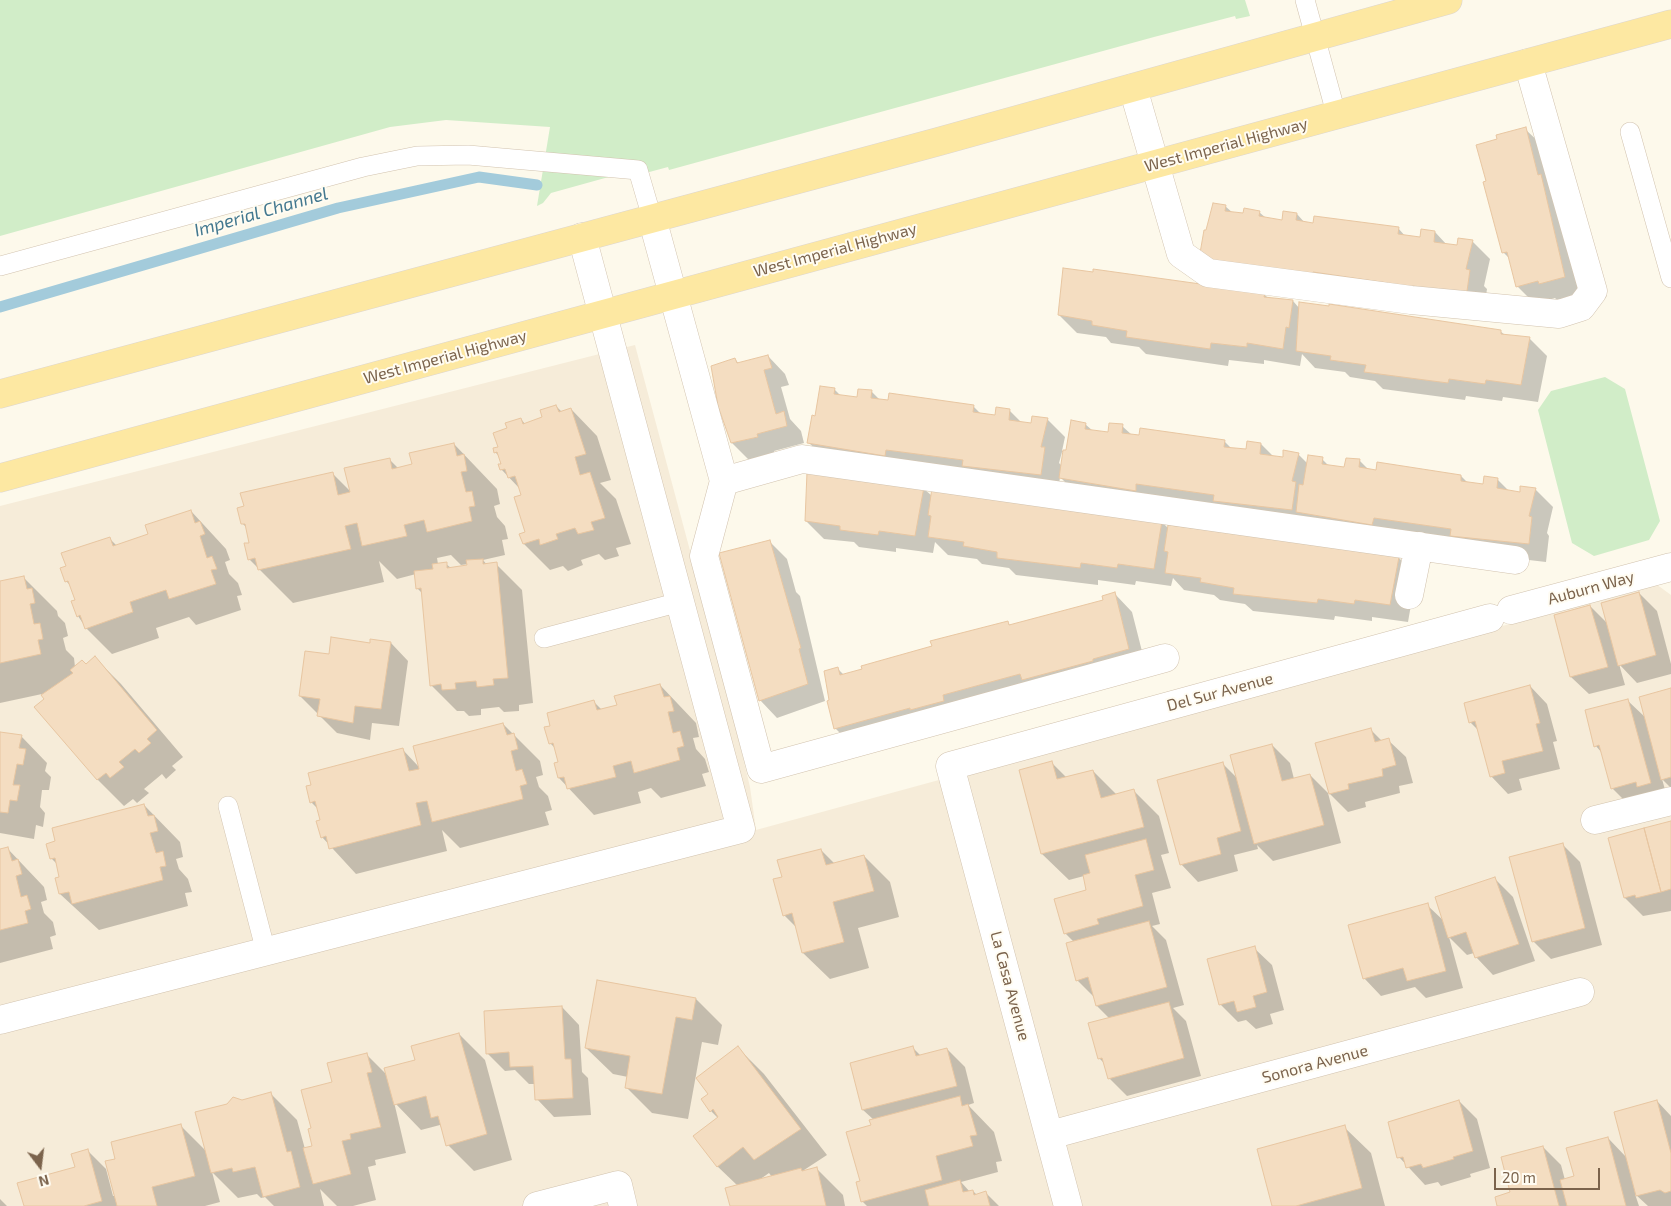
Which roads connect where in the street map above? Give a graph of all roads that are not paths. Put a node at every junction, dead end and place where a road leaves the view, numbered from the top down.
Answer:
1 (1305, 0) edge
2 (1448, 0) edge
3 (1671, 24) edge
4 (1315, 38) junction
5 (1528, 63) junction
6 (1133, 88) junction
7 (1337, 117) junction
8 (1630, 132) dead end
9 (1155, 164) junction
10 (652, 218) junction
11 (582, 237) junction
12 (0, 266) edge
13 (1671, 278) edge
14 (674, 294) junction
15 (603, 314) junction
16 (0, 394) edge
17 (0, 478) edge
18 (724, 481) junction
19 (1419, 546) junction
20 (1516, 560) dead end
21 (1671, 567) edge
22 (1409, 595) dead end
23 (680, 602) junction
24 (1500, 614) joint
25 (544, 638) dead end
26 (1165, 658) dead end
27 (950, 766) joint
28 (1671, 801) edge
29 (228, 806) dead end
30 (1595, 820) dead end
31 (266, 952) junction
32 (1580, 992) dead end
33 (0, 1020) edge
34 (1050, 1135) junction
35 (620, 1195) edge
36 (537, 1206) edge
37 (1068, 1206) edge

1 - 4 lane
2 - 4 main road
3 - 5 main road, West Imperial Highway
4 - 6 main road
4 - 7 lane
5 - 7 main road, West Imperial Highway
5 - 9 street
6 - 9 street
6 - 10 main road
7 - 9 main road, West Imperial Highway
8 - 13 lane
9 - 14 main road, West Imperial Highway
10 - 11 main road
10 - 12 lane
10 - 14 street
11 - 15 street
11 - 16 main road
14 - 15 main road, West Imperial Highway
14 - 18 street
15 - 17 main road, West Imperial Highway
15 - 23 street
18 - 19 street
18 - 26 street
19 - 20 street
19 - 22 street
21 - 24 street, Auburn Way
23 - 25 lane
23 - 31 street
24 - 27 street, Del Sur Avenue
27 - 34 street, La Casa Avenue
28 - 30 street
29 - 31 lane
31 - 33 street
32 - 34 street, Sonora Avenue
34 - 37 street, La Casa Avenue
35 - 36 street

